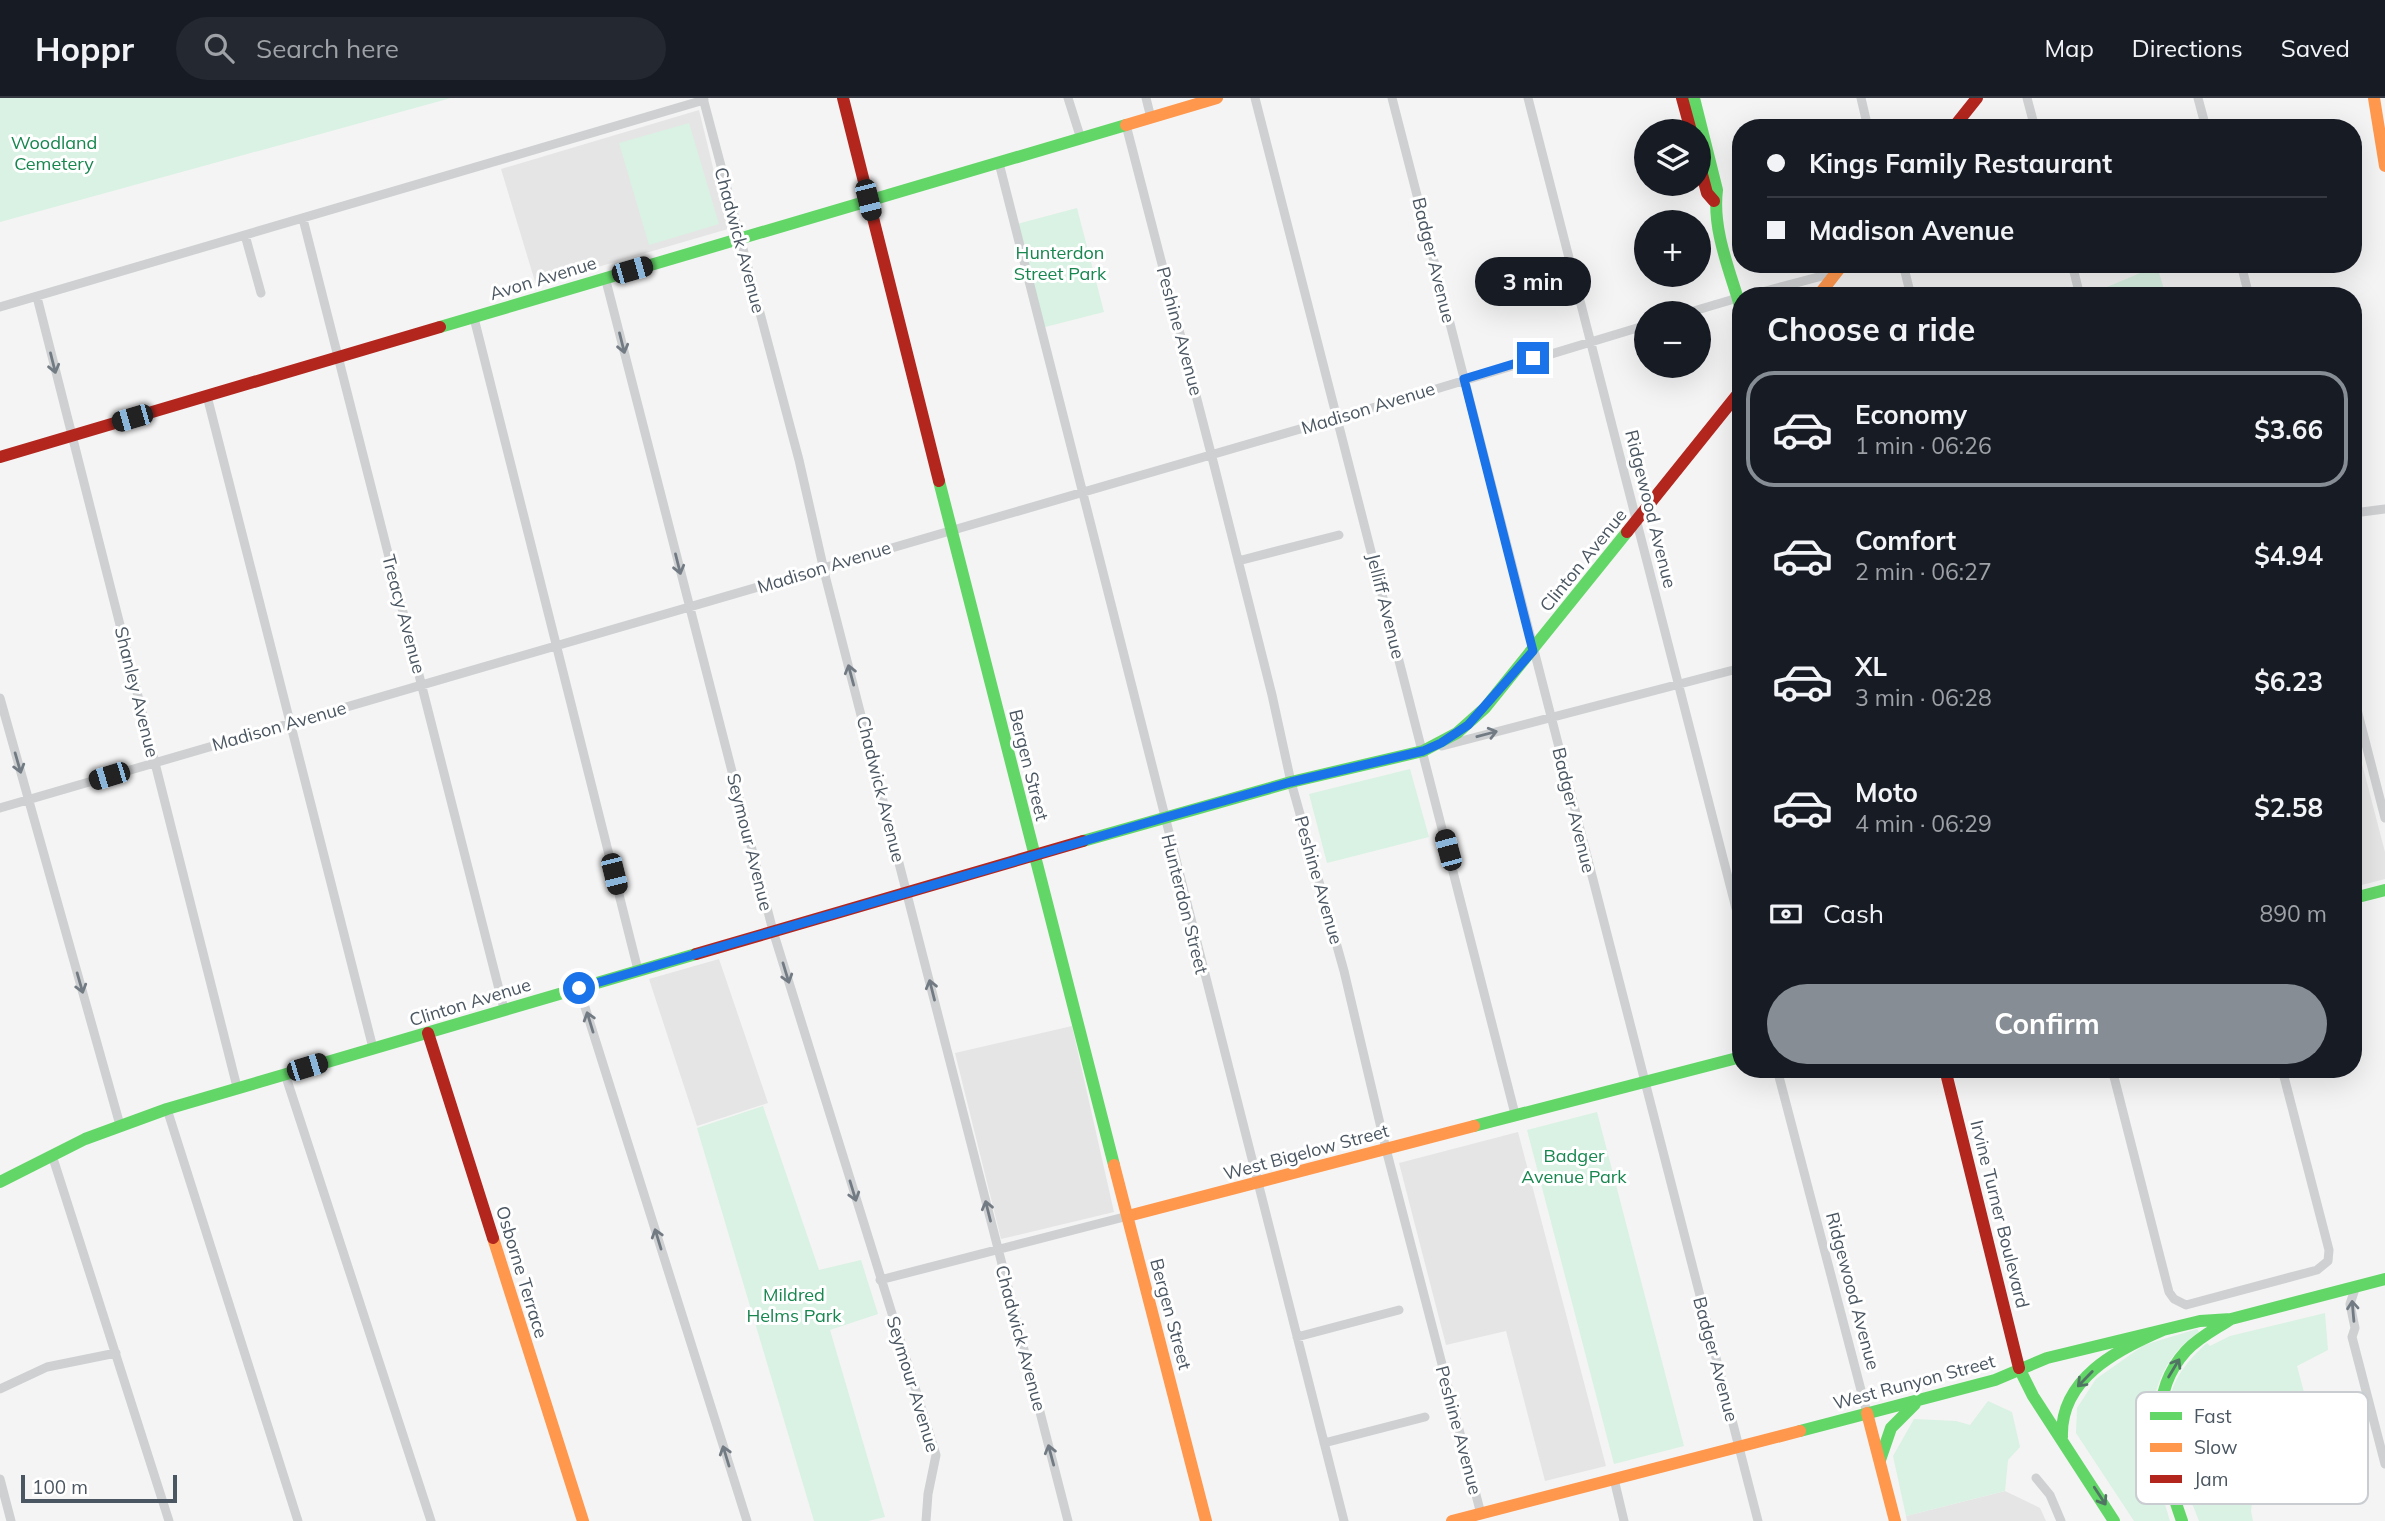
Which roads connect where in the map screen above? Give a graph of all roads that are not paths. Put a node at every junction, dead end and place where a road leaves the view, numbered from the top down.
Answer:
1 (844, 98) edge
2 (1069, 98) edge
3 (1146, 98) edge
4 (1217, 98) edge
5 (1255, 98) edge
6 (1392, 98) edge
7 (1528, 98) edge
8 (1682, 98) edge
9 (1694, 98) edge
10 (1861, 98) edge
11 (1977, 98) edge
12 (2028, 98) edge
13 (2198, 98) edge
14 (2374, 98) edge
15 (704, 99) edge
16 (1151, 118) junction
17 (1688, 119) edge
18 (1866, 119) edge
19 (1960, 119) edge
20 (2033, 119) edge
21 (2204, 119) edge
22 (1126, 125) junction
23 (2382, 132) edge
24 (1081, 139) junction
25 (999, 163) junction
26 (2385, 166) edge
27 (1710, 196) edge
28 (868, 200) junction
29 (1714, 201) junction
30 (303, 219) junction
31 (245, 235) junction
32 (740, 239) junction
33 (1732, 265) edge
34 (1825, 273) edge
35 (1836, 273) edge
36 (606, 277) junction
37 (1782, 287) edge
38 (1825, 287) edge
39 (261, 293) dead end
40 (37, 297) junction
41 (1732, 302) edge
42 (0, 307) edge
43 (1711, 307) edge
44 (474, 318) junction
45 (1634, 329) edge
46 (1590, 341) junction
47 (337, 358) junction
48 (1464, 379) junction
49 (206, 396) junction
50 (1732, 401) edge
51 (1338, 418) junction
52 (71, 436) junction
53 (1212, 454) junction
54 (0, 457) edge
55 (1083, 492) junction
56 (2385, 509) edge
57 (2362, 512) edge
58 (1636, 522) junction
59 (951, 529) junction
60 (1339, 535) dead end
61 (1238, 561) junction
62 (823, 568) junction
63 (689, 607) junction
64 (556, 645) junction
65 (1533, 651) junction
66 (1732, 670) edge
67 (422, 684) junction
68 (1677, 684) junction
69 (0, 698) edge
70 (1551, 717) junction
71 (290, 723) junction
72 (2362, 729) edge
73 (1423, 751) junction
74 (155, 762) junction
75 (1291, 782) junction
76 (29, 800) junction
77 (0, 808) edge
78 (1163, 818) junction
79 (2385, 818) edge
80 (1034, 855) junction
81 (2385, 890) edge
82 (907, 892) junction
83 (1732, 894) edge
84 (2362, 896) edge
85 (773, 931) junction
86 (638, 970) junction
87 (579, 988) junction
88 (504, 1009) junction
89 (428, 1033) junction
90 (373, 1048) junction
91 (1732, 1059) edge
92 (285, 1074) junction
93 (1779, 1078) edge
94 (1947, 1078) edge
95 (2114, 1078) edge
96 (2284, 1078) edge
97 (1644, 1081) junction
98 (237, 1087) junction
99 (167, 1109) junction
100 (1515, 1114) junction
101 (120, 1125) junction
102 (1386, 1149) junction
103 (52, 1155) junction
104 (0, 1182) edge
105 (1257, 1182) junction
106 (1128, 1216) junction
107 (998, 1250) junction
108 (2385, 1279) edge
109 (880, 1280) junction
110 (2356, 1286) junction
111 (1399, 1310) dead end
112 (2231, 1319) junction
113 (2163, 1330) junction
114 (1297, 1337) junction
115 (116, 1353) junction
116 (2019, 1368) junction
117 (0, 1390) edge
118 (2164, 1392) edge
119 (2366, 1392) edge
120 (1921, 1399) junction
121 (2368, 1399) edge
122 (1867, 1413) junction
123 (1424, 1417) dead end
124 (2064, 1442) junction
125 (1324, 1443) junction
126 (1739, 1446) junction
127 (1879, 1464) junction
128 (2385, 1464) edge
129 (2036, 1478) dead end
130 (0, 1479) edge
131 (1614, 1479) junction
132 (2176, 1504) edge
133 (2185, 1504) edge
134 (1481, 1514) junction
135 (11, 1521) edge
136 (169, 1521) edge
137 (298, 1521) edge
138 (431, 1521) edge
139 (583, 1521) edge
140 (747, 1521) edge
141 (926, 1521) edge
142 (1068, 1521) edge
143 (1206, 1521) edge
144 (1344, 1521) edge
145 (1452, 1521) edge
146 (1624, 1521) edge
147 (1758, 1521) edge
148 (1895, 1521) edge
149 (2061, 1521) edge
150 (2114, 1521) edge
151 (2182, 1521) edge
152 (2192, 1521) edge

1 - 28 main road, Bergen Street
2 - 24 street
3 - 16 street
4 - 16 main road, Avon Avenue
5 - 51 street, Jelliff Avenue
6 - 48 street, Badger Avenue
7 - 46 street, Ridgewood Avenue
8 - 17 main road
9 - 29 main road
10 - 18 street
11 - 19 main road
12 - 20 street
13 - 21 street
14 - 23 main road
15 - 30 street
15 - 32 street, Chadwick Avenue
16 - 22 main road, Avon Avenue
22 - 24 main road, Avon Avenue
22 - 53 street, Peshine Avenue
23 - 26 main road
24 - 25 main road, Avon Avenue
25 - 28 main road, Avon Avenue
25 - 55 street, Hunterdon Street
27 - 29 main road
28 - 32 main road, Avon Avenue
28 - 59 main road, Bergen Street
29 - 33 main road
30 - 31 street
30 - 47 street, Treacy Avenue
31 - 39 street
31 - 40 street
32 - 36 main road, Avon Avenue
32 - 62 street, Chadwick Avenue
34 - 37 street
35 - 38 main road
36 - 44 main road, Avon Avenue
36 -> 63 street, Seymour Avenue
40 - 42 street
40 -> 52 street, Shanley Avenue
41 - 43 street
44 - 47 main road, Avon Avenue
44 - 64 street
45 - 46 street, Madison Avenue
46 - 48 street, Madison Avenue
46 - 58 street, Ridgewood Avenue
47 - 49 main road, Avon Avenue
47 - 67 street, Treacy Avenue
48 - 51 street, Madison Avenue
48 - 65 street, Badger Avenue
49 - 52 main road, Avon Avenue
49 - 71 street
50 - 58 main road, Clinton Avenue
51 - 53 street, Madison Avenue
51 - 73 street, Jelliff Avenue
52 - 54 main road, Avon Avenue
52 - 74 street, Shanley Avenue
53 - 55 street, Madison Avenue
53 - 61 street, Peshine Avenue
55 - 59 street, Madison Avenue
55 - 78 street, Hunterdon Street
56 - 57 street
58 - 65 main road, Clinton Avenue
58 - 68 street, Ridgewood Avenue
59 - 62 street, Madison Avenue
59 - 80 main road, Bergen Street
60 - 61 street
61 - 75 street, Peshine Avenue
62 - 63 street, Madison Avenue
82 -> 62 street, Chadwick Avenue
63 - 64 street, Madison Avenue
63 - 85 street, Seymour Avenue
64 - 67 street, Madison Avenue
64 - 86 street
65 - 70 street, Badger Avenue
65 - 73 main road, Clinton Avenue
66 - 68 street
67 - 71 street, Madison Avenue
67 - 88 street, Treacy Avenue
68 - 70 street
68 - 83 street, Ridgewood Avenue
69 -> 76 street
73 -> 70 street
70 - 97 street, Badger Avenue
71 - 74 street, Madison Avenue
71 - 90 street
72 - 79 street
73 - 75 main road, Clinton Avenue
73 - 100 street, Jelliff Avenue
74 - 76 street, Madison Avenue
74 - 98 street, Shanley Avenue
75 - 78 main road, Clinton Avenue
75 - 102 street, Peshine Avenue
76 - 77 street, Madison Avenue
76 -> 101 street
78 - 80 main road, Clinton Avenue
78 - 105 street, Hunterdon Street
80 - 82 main road, Clinton Avenue
80 - 106 main road, Bergen Street
81 - 84 main road
82 - 85 main road, Clinton Avenue
107 -> 82 street, Chadwick Avenue
85 - 86 main road, Clinton Avenue
85 -> 109 street, Seymour Avenue
86 - 87 main road, Clinton Avenue
87 - 88 main road, Clinton Avenue
140 -> 87 street
88 - 89 main road, Clinton Avenue
89 - 90 main road, Clinton Avenue
89 - 139 main road, Osborne Terrace
90 - 92 main road, Clinton Avenue
91 - 97 main road, West Bigelow Street
92 - 98 main road, Clinton Avenue
92 - 138 street
93 - 122 street, Ridgewood Avenue
94 - 116 main road, Irvine Turner Boulevard
95 - 96 street
97 - 100 main road, West Bigelow Street
97 - 126 street, Badger Avenue
98 - 99 main road, Clinton Avenue
99 - 101 main road, Clinton Avenue
99 - 137 street
100 - 102 main road, West Bigelow Street
101 - 103 main road, Clinton Avenue
102 - 105 main road, West Bigelow Street
102 - 134 street, Peshine Avenue
103 - 104 main road, Clinton Avenue
103 - 115 street
105 - 106 main road, West Bigelow Street
105 - 114 street, Hunterdon Street
106 - 107 street, West Bigelow Street
106 - 143 main road, Bergen Street
107 - 109 street, West Bigelow Street
142 -> 107 street, Chadwick Avenue
108 - 110 main road, West Runyon Street
109 - 141 street, Seymour Avenue
110 - 112 main road, West Runyon Street
119 -> 110 street
111 - 114 street
112 - 113 main road, West Runyon Street
118 -> 112 main road
113 - 116 main road, West Runyon Street
113 -> 124 main road
114 - 125 street, Hunterdon Street
115 - 117 street
115 - 136 street
116 - 120 main road, West Runyon Street
116 - 124 main road, Irvine Turner Boulevard
120 - 122 main road, West Runyon Street
120 - 127 main road
128 -> 121 street
122 - 126 main road, West Runyon Street
122 - 127 main road, Ridgewood Avenue
123 - 125 street
124 -> 150 main road, Irvine Turner Boulevard
125 - 144 street, Hunterdon Street
126 - 131 main road, West Runyon Street
126 - 147 street, Badger Avenue
127 - 148 main road, Ridgewood Avenue
129 - 149 street
130 - 135 street
131 - 134 main road, West Runyon Street
131 - 146 street
132 - 151 main road
133 - 152 main road
134 - 145 main road, West Runyon Street

